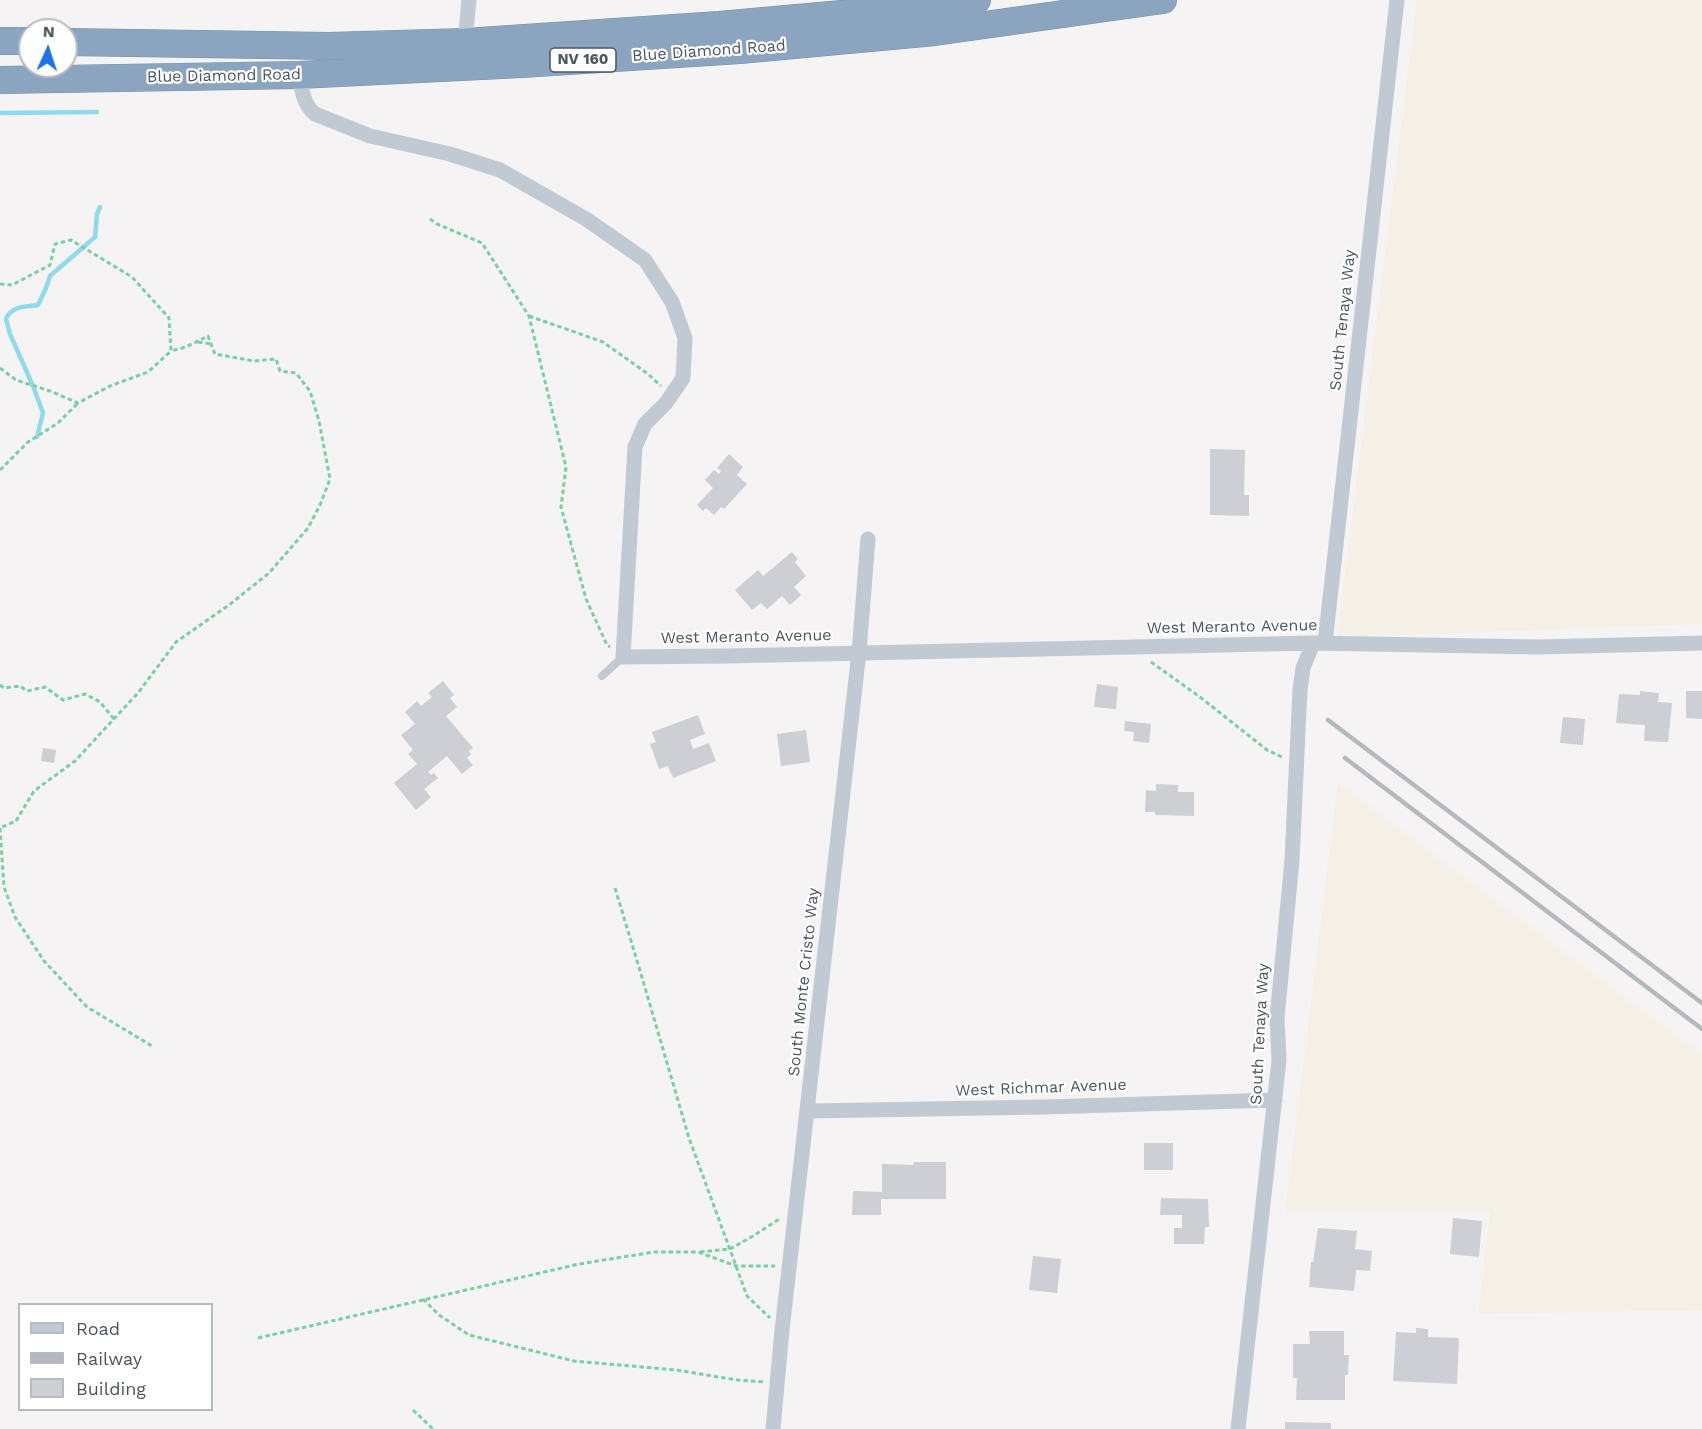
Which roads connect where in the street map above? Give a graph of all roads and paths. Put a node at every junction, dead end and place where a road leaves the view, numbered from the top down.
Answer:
1 (469, 0) edge
2 (976, 0) edge
3 (1163, 0) edge
4 (1397, 0) edge
5 (931, 3) edge
6 (0, 41) edge
7 (18, 41) edge
8 (78, 42) edge
9 (465, 42) junction
10 (298, 75) junction
11 (0, 80) edge
12 (430, 219) dead end
13 (0, 284) edge
14 (529, 316) junction
15 (197, 342) junction
16 (211, 345) junction
17 (171, 351) junction
18 (0, 368) edge
19 (671, 395) junction
20 (78, 403) junction
21 (0, 470) edge
22 (868, 539) dead end
23 (1319, 643) junction
24 (1702, 643) edge
25 (1131, 647) junction
26 (859, 652) junction
27 (623, 657) junction
28 (602, 676) dead end
29 (0, 684) edge
30 (114, 719) junction
31 (1297, 764) junction
32 (0, 828) edge
33 (0, 881) edge
34 (4, 887) junction
35 (615, 888) dead end
36 (152, 1046) dead end
37 (1275, 1100) junction
38 (807, 1111) junction
39 (795, 1209) junction
40 (730, 1249) junction
41 (695, 1252) junction
42 (736, 1266) junction
43 (789, 1266) junction
44 (423, 1299) junction
45 (782, 1330) junction
46 (258, 1338) dead end
47 (778, 1383) junction
48 (413, 1410) dead end
49 (433, 1429) edge
50 (774, 1429) edge
51 (1238, 1429) edge

1 - 9 street
2 - 5 highway, Blue Diamond Road / NV 160
3 - 10 highway, Blue Diamond Road / NV 160
4 - 23 street, South Tenaya Way
5 - 9 highway, Blue Diamond Road / NV 160
6 - 7 highway
8 - 9 highway, Blue Diamond Road / NV 160
10 - 11 highway, Blue Diamond Road / NV 160
10 - 19 street
12 - 14 path
13 - 17 path
14 - 19 path
14 - 27 path
15 - 16 path
15 - 16 path
15 - 17 path
16 - 30 path
17 - 20 path
18 - 20 path
19 - 27 street
20 - 21 path
22 - 26 street, South Monte Cristo Way
23 - 24 street, West Meranto Avenue
23 - 25 street, West Meranto Avenue
23 - 31 street, South Tenaya Way
25 - 26 street, West Meranto Avenue
25 - 31 path
26 - 27 street, West Meranto Avenue
26 - 38 street, South Monte Cristo Way
27 - 28 lane
29 - 30 path
30 - 32 path
31 - 37 street, South Tenaya Way
32 - 34 path
33 - 34 path
34 - 36 path
35 - 40 path
37 - 38 street, West Richmar Avenue
37 - 51 street, South Tenaya Way
38 - 39 street, South Monte Cristo Way
39 - 40 path
39 - 43 street, South Monte Cristo Way
40 - 41 path
40 - 42 path
41 - 42 path
41 - 44 path
42 - 43 path
42 - 45 path
43 - 45 street, South Monte Cristo Way
44 - 46 path
44 - 47 path
45 - 47 street, South Monte Cristo Way
47 - 50 street, South Monte Cristo Way
48 - 49 path

